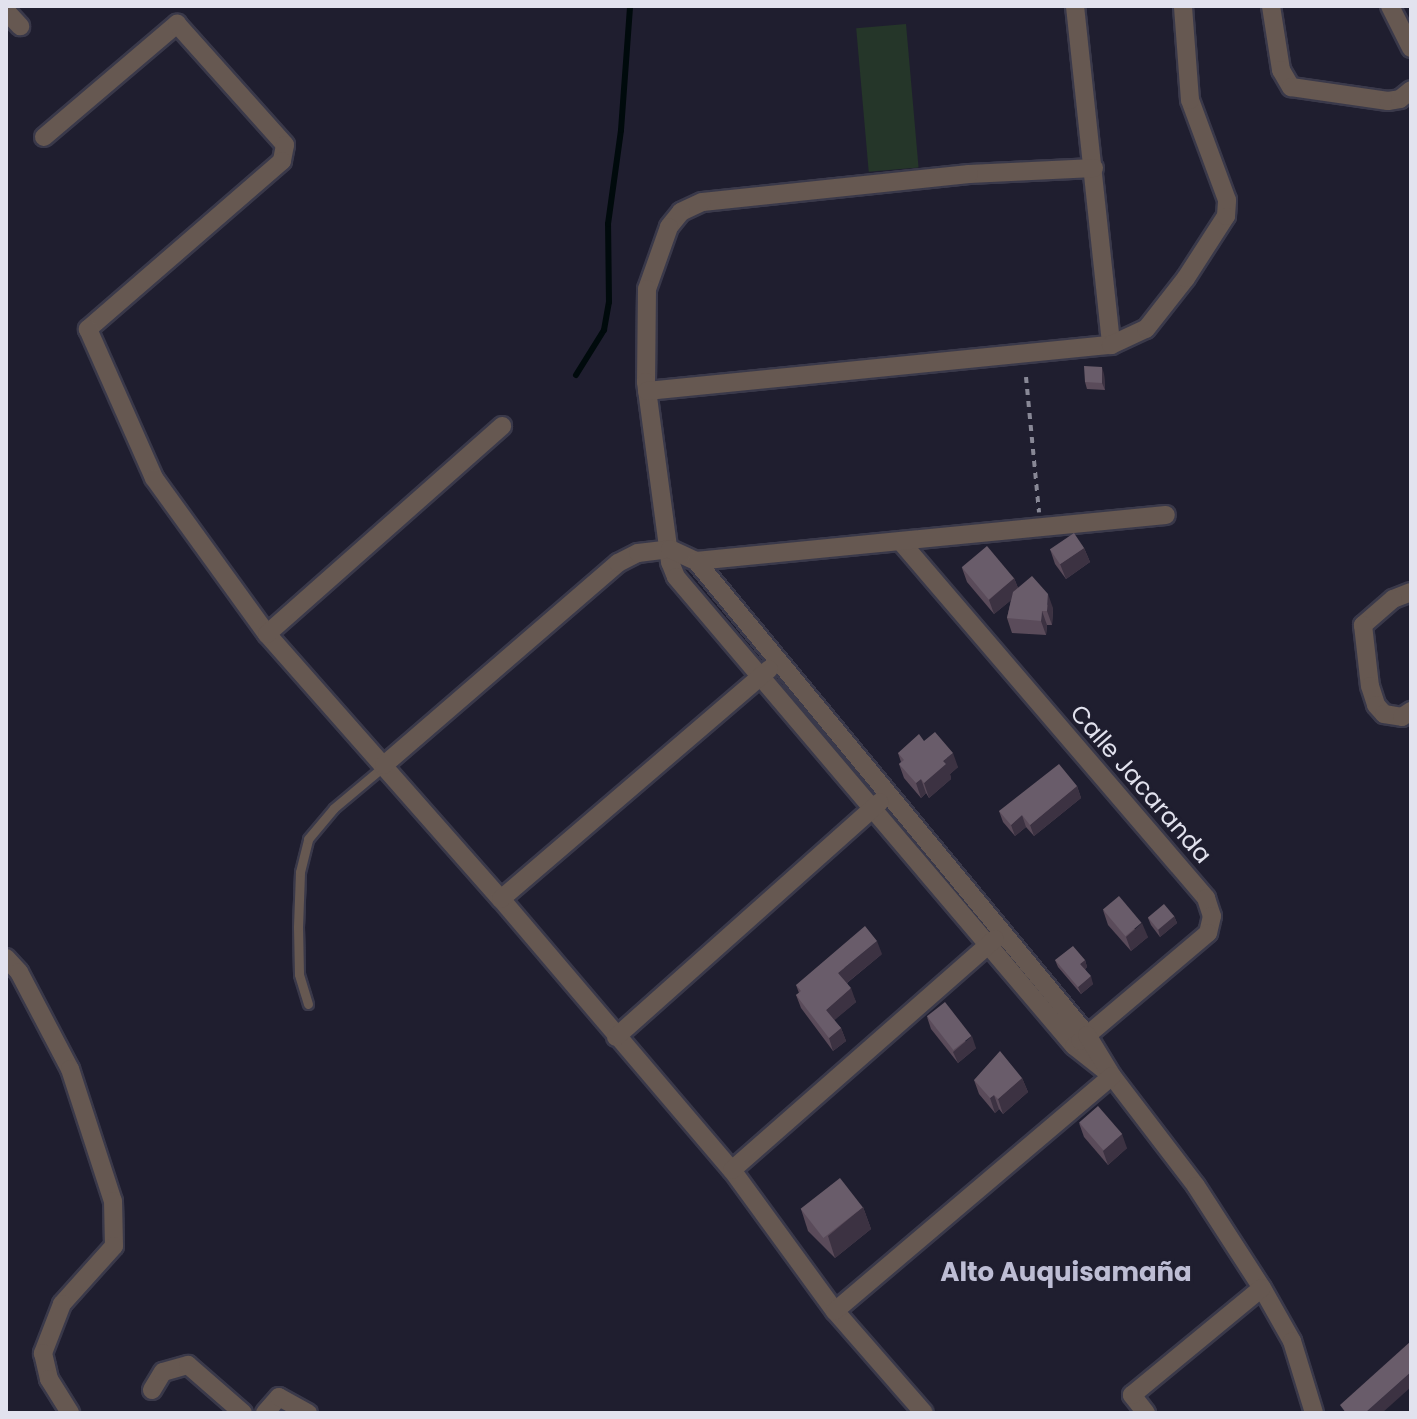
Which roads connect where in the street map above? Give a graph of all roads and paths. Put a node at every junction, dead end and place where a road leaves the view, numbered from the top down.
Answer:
1 (1075, 6) edge
2 (1183, 6) edge
3 (1271, 6) edge
4 (1390, 6) edge
5 (6, 11) edge
6 (20, 26) dead end
7 (1411, 48) edge
8 (1411, 90) edge
9 (44, 137) dead end
10 (1094, 168) junction
11 (1111, 345) junction
12 (1026, 377) dead end
13 (647, 391) junction
14 (502, 426) dead end
15 (1166, 515) dead end
16 (1041, 530) junction
17 (901, 542) junction
18 (670, 549) junction
19 (696, 561) junction
20 (1411, 592) edge
21 (267, 634) junction
22 (777, 661) junction
23 (760, 677) junction
24 (1411, 711) edge
25 (384, 765) junction
26 (888, 795) junction
27 (874, 809) junction
28 (501, 899) junction
29 (1004, 932) junction
30 (988, 945) junction
31 (6, 958) edge
32 (308, 1004) dead end
33 (616, 1037) junction
34 (1081, 1040) junction
35 (1112, 1076) junction
36 (732, 1170) junction
37 (1262, 1288) junction
38 (835, 1311) junction
39 (152, 1390) dead end
40 (70, 1413) edge
41 (243, 1413) edge
42 (265, 1413) edge
43 (308, 1413) edge
44 (924, 1413) edge
45 (1146, 1413) edge
46 (1314, 1413) edge

1 - 10 street
2 - 11 street
3 - 8 street
4 - 7 street
5 - 6 street
9 - 21 street
10 - 11 street
10 - 13 street
11 - 13 street
12 - 16 path
13 - 18 street
14 - 21 street
15 - 16 street
16 - 17 street
17 - 19 street
17 - 34 street, Calle Jacaranda
18 - 19 street
18 - 23 street
18 - 25 street
19 - 22 street
20 - 24 street
21 - 25 street
22 - 23 street
22 - 26 street
23 - 27 street
23 - 28 street
25 - 28 street
25 - 32 lane
26 - 27 street
26 - 29 street
27 - 30 street
27 - 33 street
28 - 33 street
29 - 30 street
29 - 34 street
30 - 34 street
30 - 36 street
31 - 40 street
33 - 36 street
34 - 35 street
35 - 37 street
35 - 38 street
36 - 38 street
37 - 45 street
37 - 46 street
38 - 44 street
39 - 41 street
42 - 43 street

